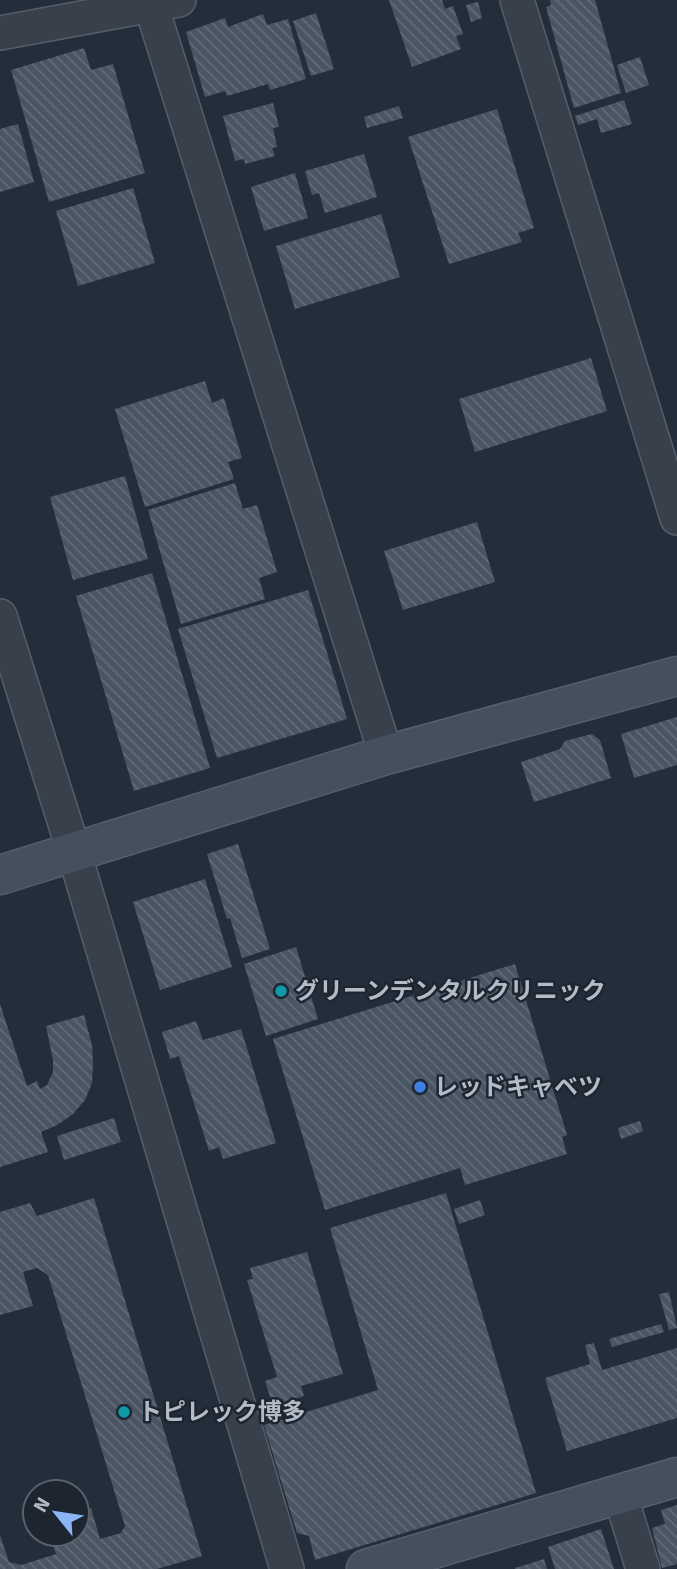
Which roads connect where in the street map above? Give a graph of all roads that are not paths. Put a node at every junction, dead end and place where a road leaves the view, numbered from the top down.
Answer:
1 (517, 0) edge
2 (165, 2) edge
3 (0, 33) edge
4 (677, 518) edge
5 (0, 616) edge
6 (677, 677) edge
7 (386, 755) junction
8 (74, 852) junction
9 (0, 875) edge
10 (677, 1478) edge
11 (620, 1494) junction
12 (287, 1569) edge
13 (366, 1569) edge
14 (643, 1569) edge

1 - 4 street
2 - 3 street
2 - 7 street
5 - 8 street
6 - 7 street
7 - 8 street
8 - 9 street
8 - 12 street
10 - 11 street
11 - 13 street
11 - 14 street

